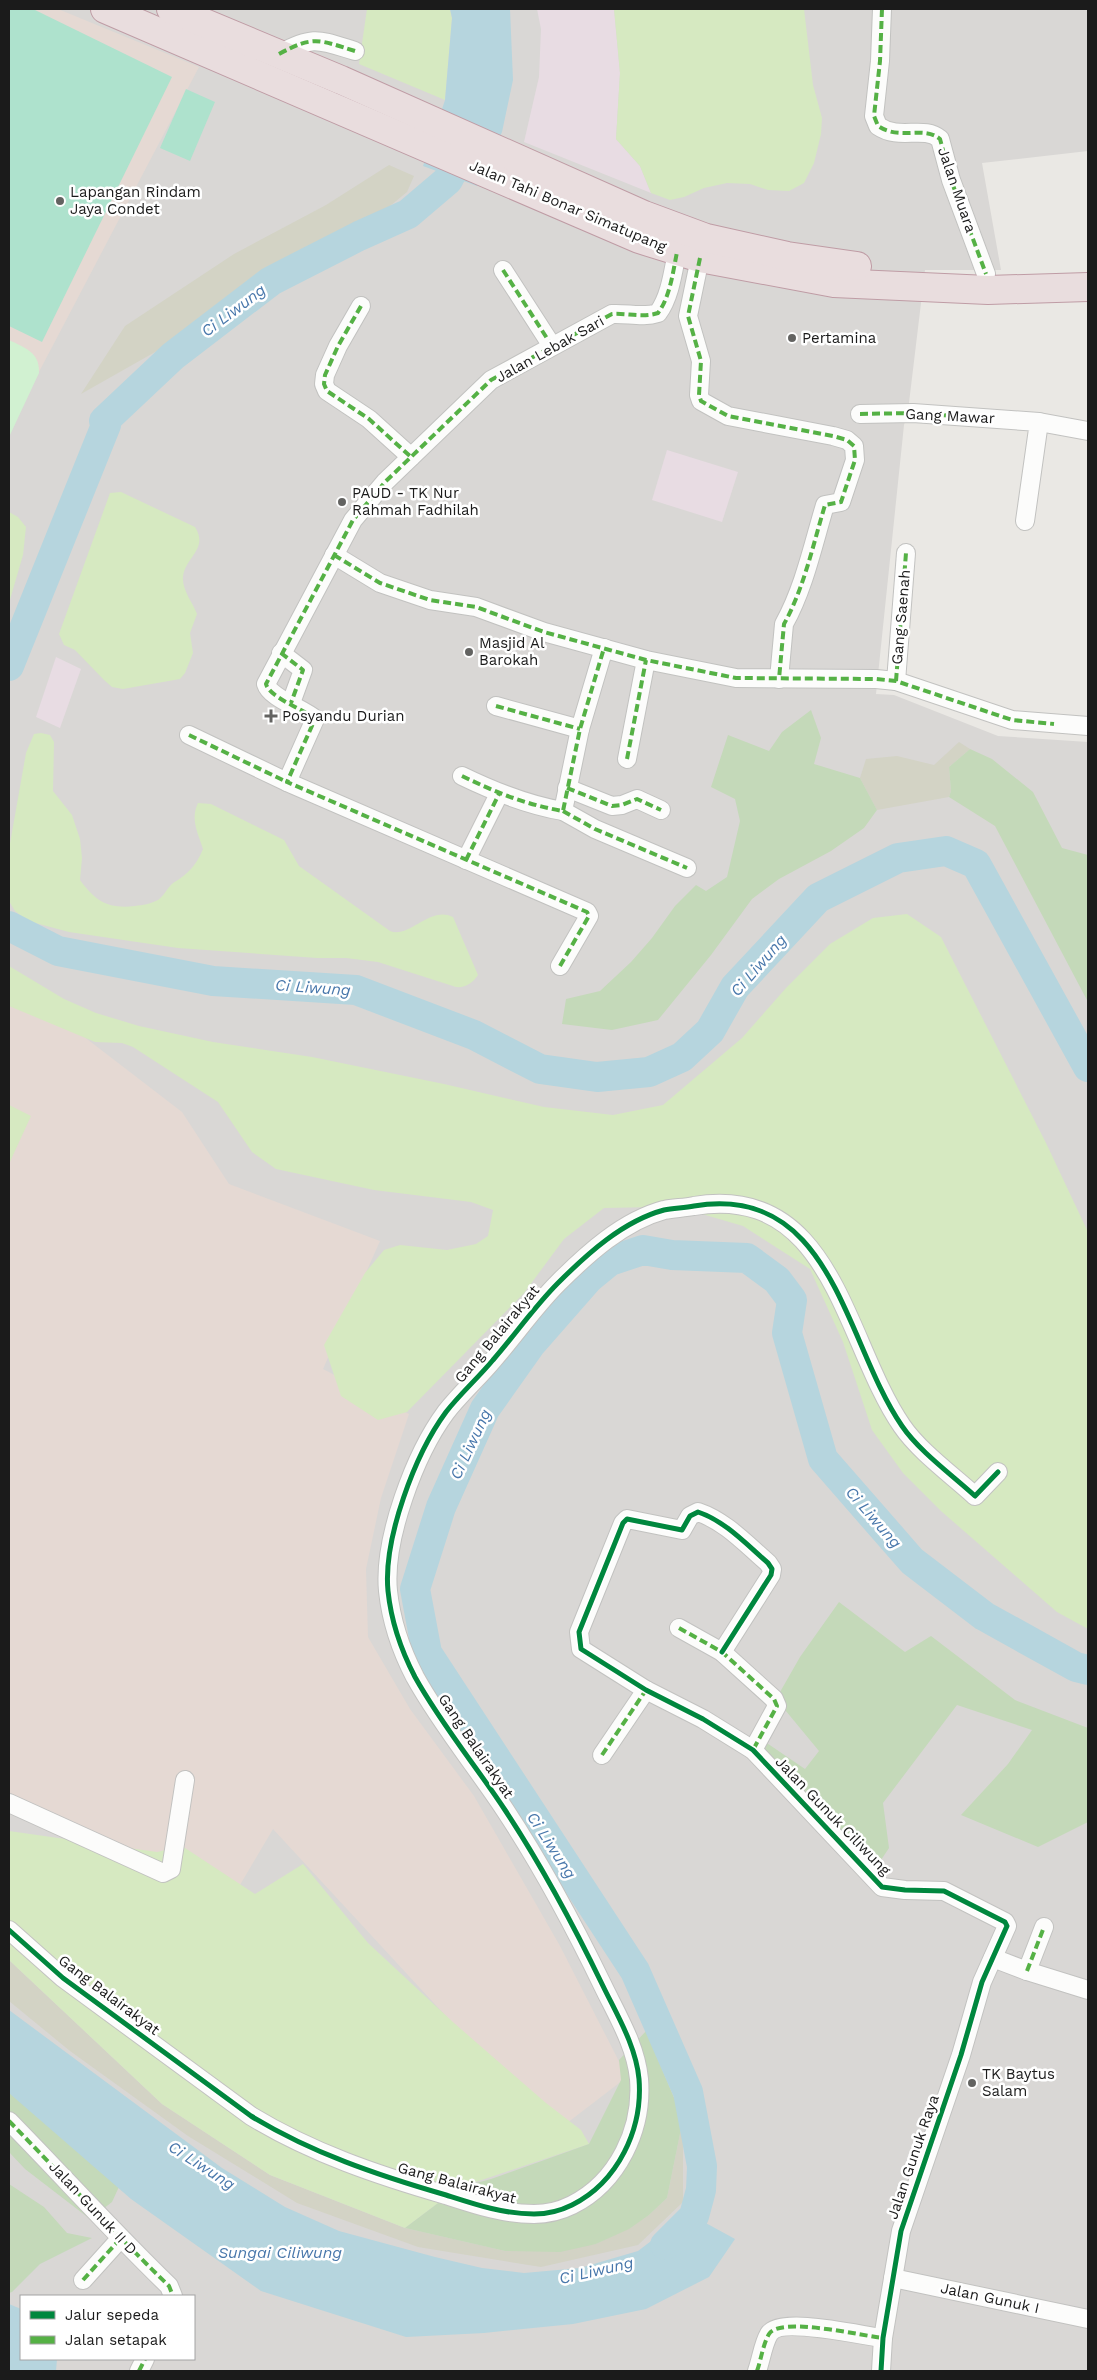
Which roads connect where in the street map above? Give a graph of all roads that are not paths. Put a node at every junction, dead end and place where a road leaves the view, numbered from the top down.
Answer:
1 (105, 9) edge
2 (882, 9) edge
3 (185, 12) edge
4 (355, 51) dead end
5 (279, 54) junction
6 (553, 188) junction
7 (688, 255) junction
8 (503, 270) dead end
9 (1088, 270) edge
10 (986, 274) junction
11 (1088, 287) edge
12 (361, 306) dead end
13 (552, 346) junction
14 (860, 414) dead end
15 (1039, 422) junction
16 (1088, 431) edge
17 (411, 457) junction
18 (1025, 520) dead end
19 (906, 554) dead end
20 (334, 555) junction
21 (604, 648) junction
22 (282, 653) junction
23 (646, 660) junction
24 (779, 679) junction
25 (896, 681) junction
26 (291, 703) junction
27 (496, 706) dead end
28 (1088, 726) edge
29 (580, 729) junction
30 (189, 735) dead end
31 (627, 760) dead end
32 (462, 776) dead end
33 (287, 782) junction
34 (567, 788) junction
35 (499, 794) junction
36 (662, 810) dead end
37 (563, 811) junction
38 (466, 860) junction
39 (687, 868) dead end
40 (560, 966) dead end
41 (998, 1472) dead end
42 (679, 1628) dead end
43 (722, 1652) junction
44 (646, 1690) junction
45 (753, 1750) junction
46 (602, 1755) dead end
47 (185, 1780) dead end
48 (9, 1803) edge
49 (1044, 1927) dead end
50 (9, 1930) edge
51 (993, 1958) junction
52 (1027, 1971) junction
53 (1088, 1990) edge
54 (9, 2121) edge
55 (120, 2239) junction
56 (893, 2278) junction
57 (83, 2280) dead end
58 (173, 2295) edge
59 (1088, 2318) edge
60 (884, 2338) junction
61 (757, 2371) edge
62 (880, 2371) edge

1 - 6 highway, Jalan Tahi Bonar Simatupang
2 - 10 street, Jalan Muara
3 - 5 highway, Jalan Tahi Bonar Simatupang
4 - 5 street
5 - 6 highway, Jalan Tahi Bonar Simatupang
6 - 7 highway, Jalan Tahi Bonar Simatupang
6 - 10 highway, Jalan Tahi Bonar Simatupang
7 - 11 highway, Jalan Tahi Bonar Simatupang
7 - 13 street, Jalan Lebak Sari
7 - 24 street
8 - 13 street
9 - 10 highway, Jalan Tahi Bonar Simatupang
12 - 17 street
13 - 17 street, Jalan Lebak Sari
14 - 15 street, Gang Mawar
15 - 16 street, Gang Mawar
15 - 18 street
17 - 20 street, Jalan Lebak Sari
19 - 25 street, Gang Saenah
20 - 21 street
20 - 22 street, Jalan Lebak Sari
21 - 23 street
21 - 29 street
22 - 26 street
22 - 26 street, Jalan Lebak Sari
23 - 24 street
23 - 31 street
24 - 25 street
25 - 28 street
26 - 33 street
27 - 29 street
29 - 34 street
30 - 33 street
32 - 35 street
33 - 38 street
34 - 36 street
34 - 37 street
35 - 37 street
35 - 38 street
37 - 39 street
38 - 40 street
41 - 50 street, Gang Balairakyat
42 - 43 street
43 - 44 street, Jalan Gunuk Ciliwung
43 - 45 street
44 - 45 street, Jalan Gunuk Ciliwung
44 - 46 street
45 - 51 street, Jalan Gunuk Ciliwung
47 - 48 street
49 - 52 street
51 - 52 street
51 - 56 street, Jalan Gunuk Raya
52 - 53 street
54 - 55 street, Jalan Gunuk II D
55 - 57 street
55 - 58 street, Jalan Gunuk II D
56 - 59 street, Jalan Gunuk I
56 - 60 street, Jalan Gunuk Raya
60 - 61 street
60 - 62 street, Jalan Gunuk Raya

